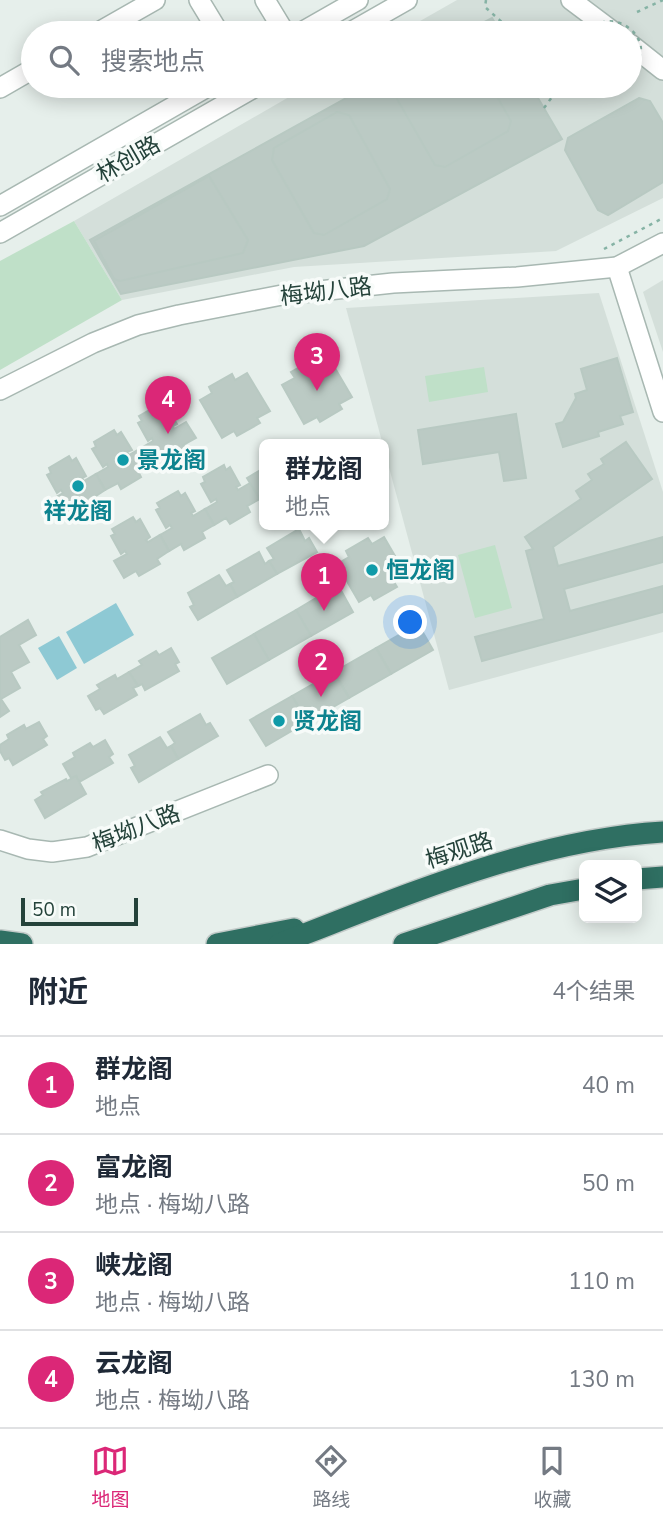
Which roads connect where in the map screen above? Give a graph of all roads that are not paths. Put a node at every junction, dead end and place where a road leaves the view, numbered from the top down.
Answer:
1 (155, 0) edge
2 (199, 0) edge
3 (265, 0) edge
4 (358, 0) edge
5 (407, 0) edge
6 (571, 0) edge
7 (118, 21) edge
8 (212, 21) edge
9 (278, 21) edge
10 (321, 21) edge
11 (370, 21) edge
12 (599, 21) edge
13 (642, 53) edge
14 (663, 70) edge
15 (21, 76) edge
16 (0, 88) edge
17 (188, 98) edge
18 (236, 98) edge
19 (0, 206) edge
20 (0, 233) edge
21 (663, 243) edge
22 (617, 267) junction
23 (0, 390) edge
24 (663, 412) edge
25 (268, 775) dead end
26 (663, 832) edge
27 (0, 840) edge
28 (663, 877) edge
29 (642, 879) edge
30 (579, 890) edge
31 (371, 909) junction
32 (460, 924) junction
33 (0, 941) edge
34 (22, 944) edge
35 (217, 944) edge
36 (279, 944) edge
37 (404, 944) edge
38 (419, 944) edge

1 - 7 street
2 - 8 street
3 - 9 street
4 - 10 street
5 - 11 street
6 - 12 street
13 - 14 street
15 - 16 street
17 - 19 street
18 - 20 street, 林创路
21 - 22 street, 梅坳八路
22 - 23 street, 梅坳八路
22 - 24 street
25 - 27 street, 梅坳八路
26 - 31 highway, 梅观路
28 - 29 highway
30 - 32 highway
31 - 35 highway
31 - 36 highway, 梅观路
32 - 37 highway
32 - 38 highway
33 - 34 highway

